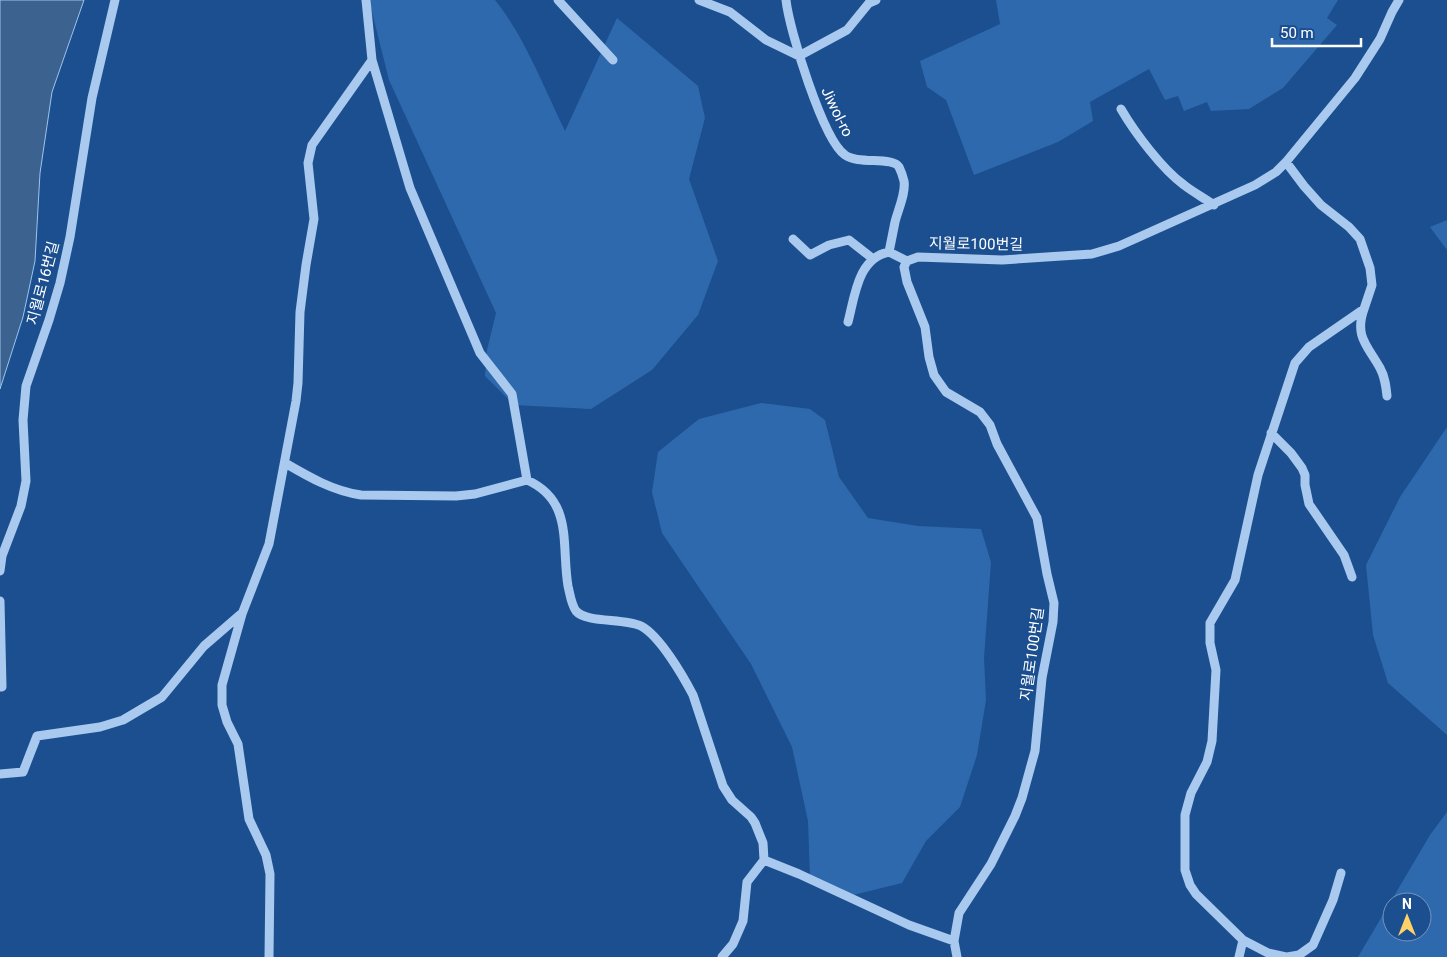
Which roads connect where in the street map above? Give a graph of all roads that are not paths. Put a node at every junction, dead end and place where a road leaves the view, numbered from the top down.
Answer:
1 (115, 0) edge
2 (366, 0) edge
3 (558, 0) edge
4 (699, 0) edge
5 (786, 0) edge
6 (876, 0) edge
7 (1399, 0) edge
8 (799, 56) junction
9 (372, 60) junction
10 (613, 60) dead end
11 (1121, 109) dead end
12 (1286, 162) junction
13 (1214, 205) junction
14 (793, 239) dead end
15 (889, 252) junction
16 (872, 258) junction
17 (907, 261) junction
18 (1364, 309) junction
19 (848, 322) dead end
20 (1387, 396) dead end
21 (1272, 433) junction
22 (285, 463) junction
23 (526, 480) junction
24 (0, 571) edge
25 (1352, 577) dead end
26 (0, 601) edge
27 (242, 614) junction
28 (0, 687) edge
29 (0, 774) edge
30 (764, 860) junction
31 (1341, 873) dead end
32 (1243, 940) junction
33 (954, 941) junction
34 (269, 957) edge
35 (722, 957) edge
36 (956, 957) edge
37 (1239, 957) edge
38 (1287, 957) edge

1 - 24 street, 지월로16번길
2 - 9 street
3 - 10 street
4 - 8 street
5 - 8 street, Jiwol-ro
6 - 8 street
7 - 12 street, 지월로100번길
8 - 15 street, Jiwol-ro
9 - 22 street
9 - 23 street
11 - 13 street
12 - 13 street, 지월로100번길
12 - 18 street
13 - 17 street, 지월로100번길
14 - 16 street
15 - 16 street
15 - 17 street
16 - 19 street
17 - 33 street, 지월로100번길
18 - 20 street
18 - 21 street
21 - 25 street
21 - 32 street
22 - 23 street
22 - 27 street
23 - 30 street
26 - 28 street
27 - 29 street
27 - 34 street
30 - 33 street
30 - 35 street
31 - 38 street
32 - 37 street
32 - 38 street
33 - 36 street, 지월로100번길

